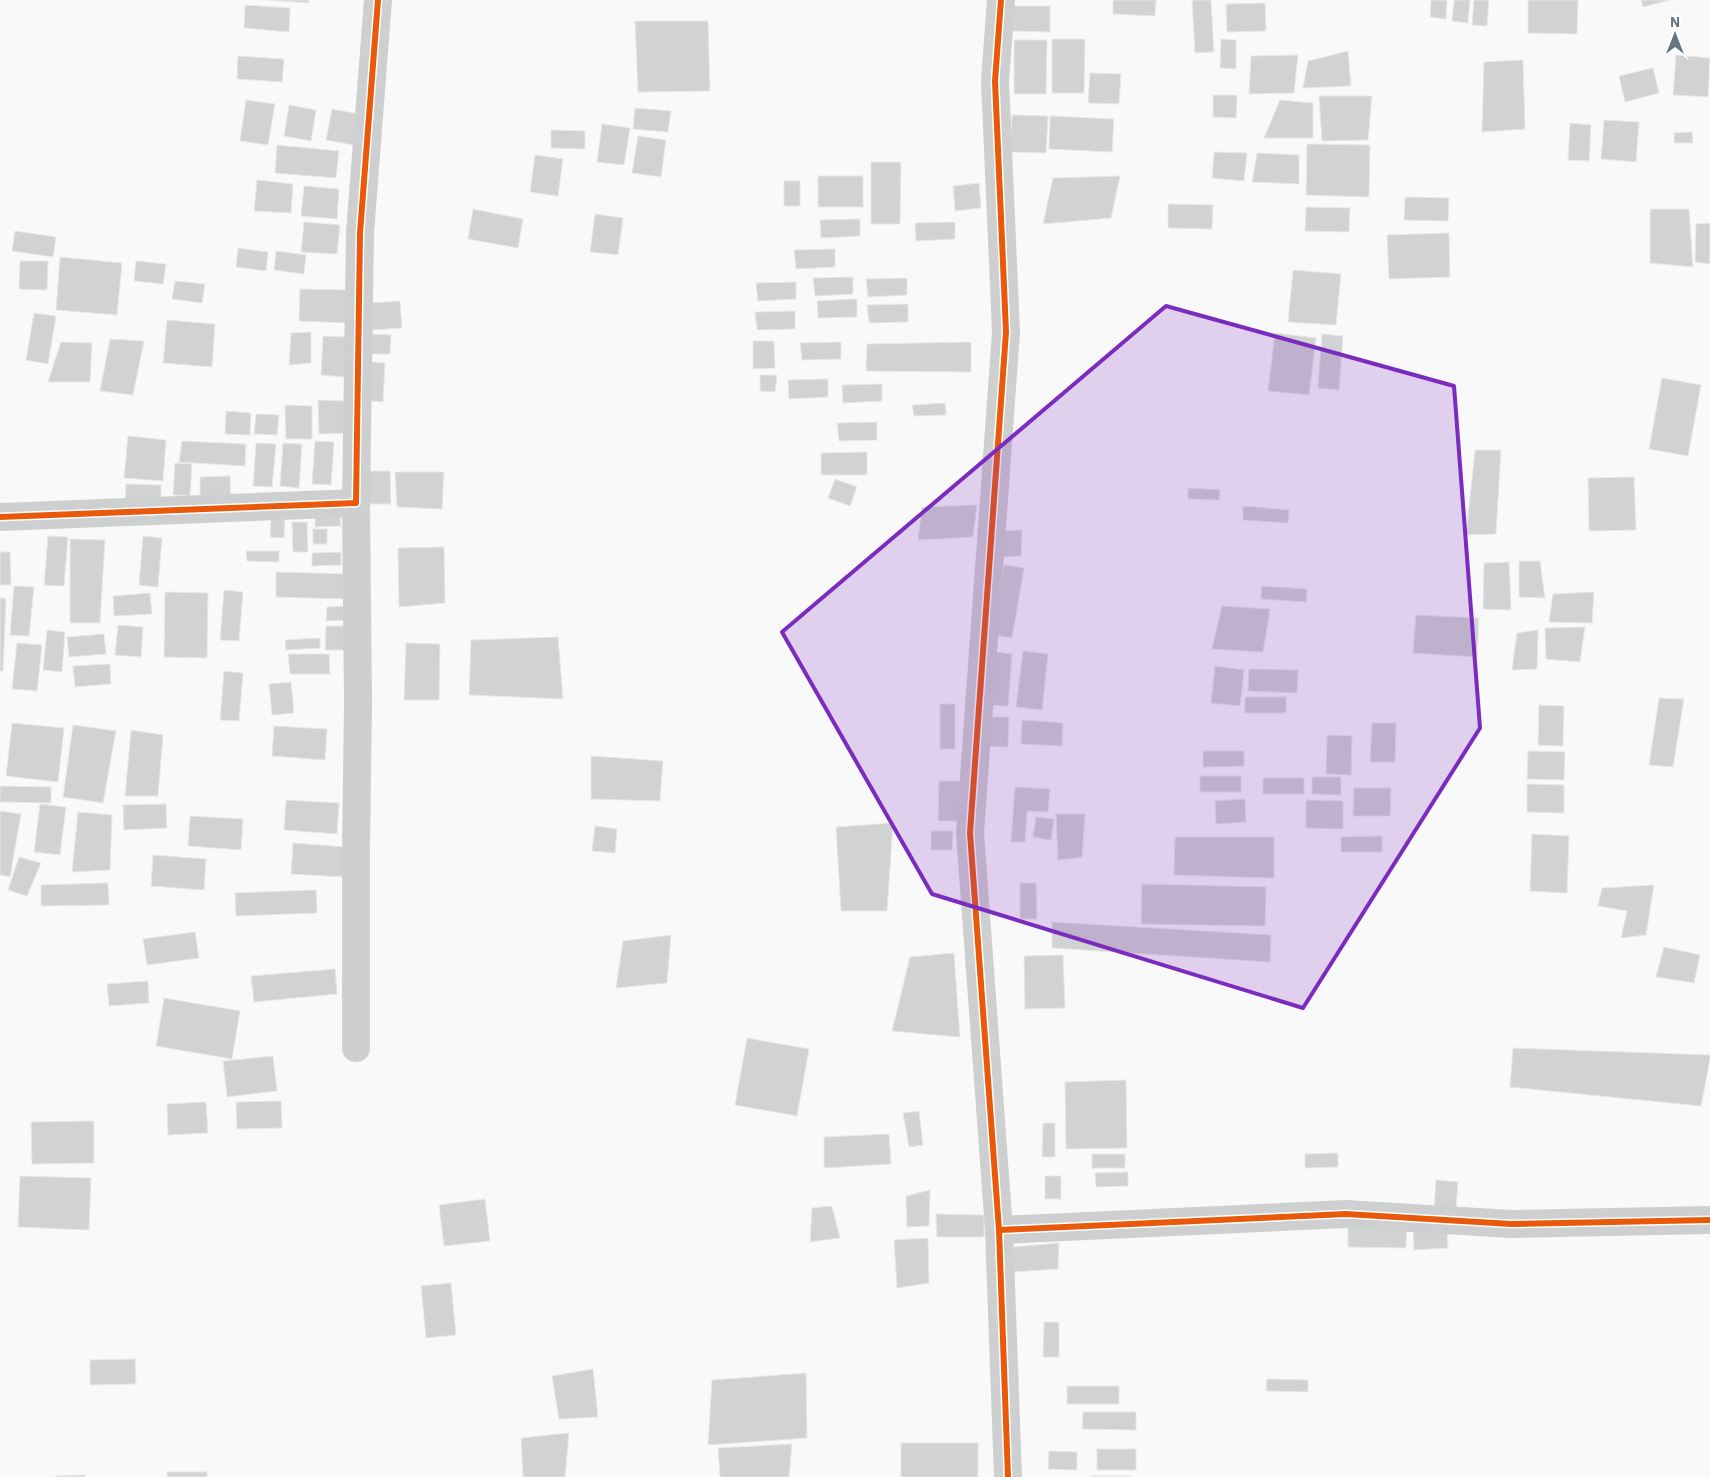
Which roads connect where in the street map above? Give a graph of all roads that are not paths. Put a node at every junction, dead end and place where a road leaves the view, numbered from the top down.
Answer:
1 (378, 0) edge
2 (1000, 0) edge
3 (356, 503) junction
4 (0, 517) edge
5 (356, 1048) dead end
6 (1710, 1220) edge
7 (1000, 1230) junction
8 (1008, 1477) edge

1 - 3 street
2 - 7 street
3 - 4 street
3 - 5 street
6 - 7 street
7 - 8 street

